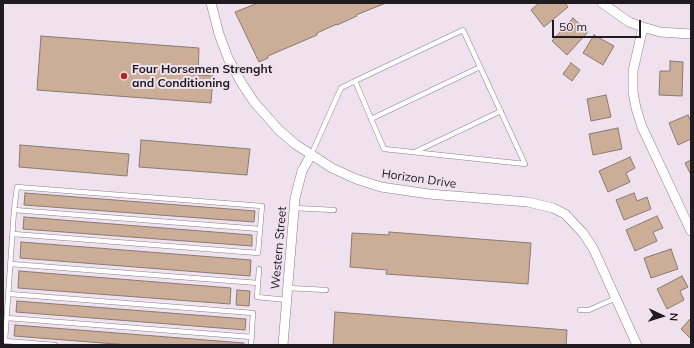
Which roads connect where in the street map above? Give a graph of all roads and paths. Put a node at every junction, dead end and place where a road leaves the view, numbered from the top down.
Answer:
1 (211, 3) edge
2 (602, 3) edge
3 (643, 27) junction
4 (691, 34) edge
5 (480, 68) junction
6 (355, 81) junction
7 (501, 111) junction
8 (371, 119) junction
9 (413, 152) junction
10 (311, 155) junction
11 (294, 208) junction
12 (14, 210) junction
13 (334, 210) dead end
14 (260, 229) junction
15 (691, 231) edge
16 (13, 234) junction
17 (11, 264) junction
18 (259, 269) dead end
19 (258, 283) junction
20 (288, 288) junction
21 (326, 290) dead end
22 (9, 294) junction
23 (616, 298) junction
24 (287, 300) junction
25 (580, 310) dead end
26 (7, 318) junction
27 (252, 337) junction
28 (55, 345) edge
29 (251, 345) edge
30 (283, 345) edge
31 (637, 345) edge

1 - 10 street, Horizon Drive
2 - 3 street
3 - 4 street
3 - 15 street
5 - 6 lane
5 - 7 lane
5 - 8 lane
6 - 8 lane
6 - 10 lane
7 - 9 lane
7 - 9 lane
8 - 9 lane
10 - 11 street, Western Street
10 - 23 street, Horizon Drive
11 - 13 lane
11 - 20 street, Western Street
12 - 14 lane
12 - 14 lane
12 - 16 lane
14 - 16 lane
16 - 17 lane
17 - 19 lane
17 - 22 lane
18 - 19 lane
19 - 24 lane
20 - 21 lane
20 - 24 street, Western Street
22 - 26 lane
22 - 27 lane
23 - 25 lane
23 - 31 street, Horizon Drive
24 - 30 street, Western Street
26 - 27 lane
26 - 28 lane
27 - 29 lane

